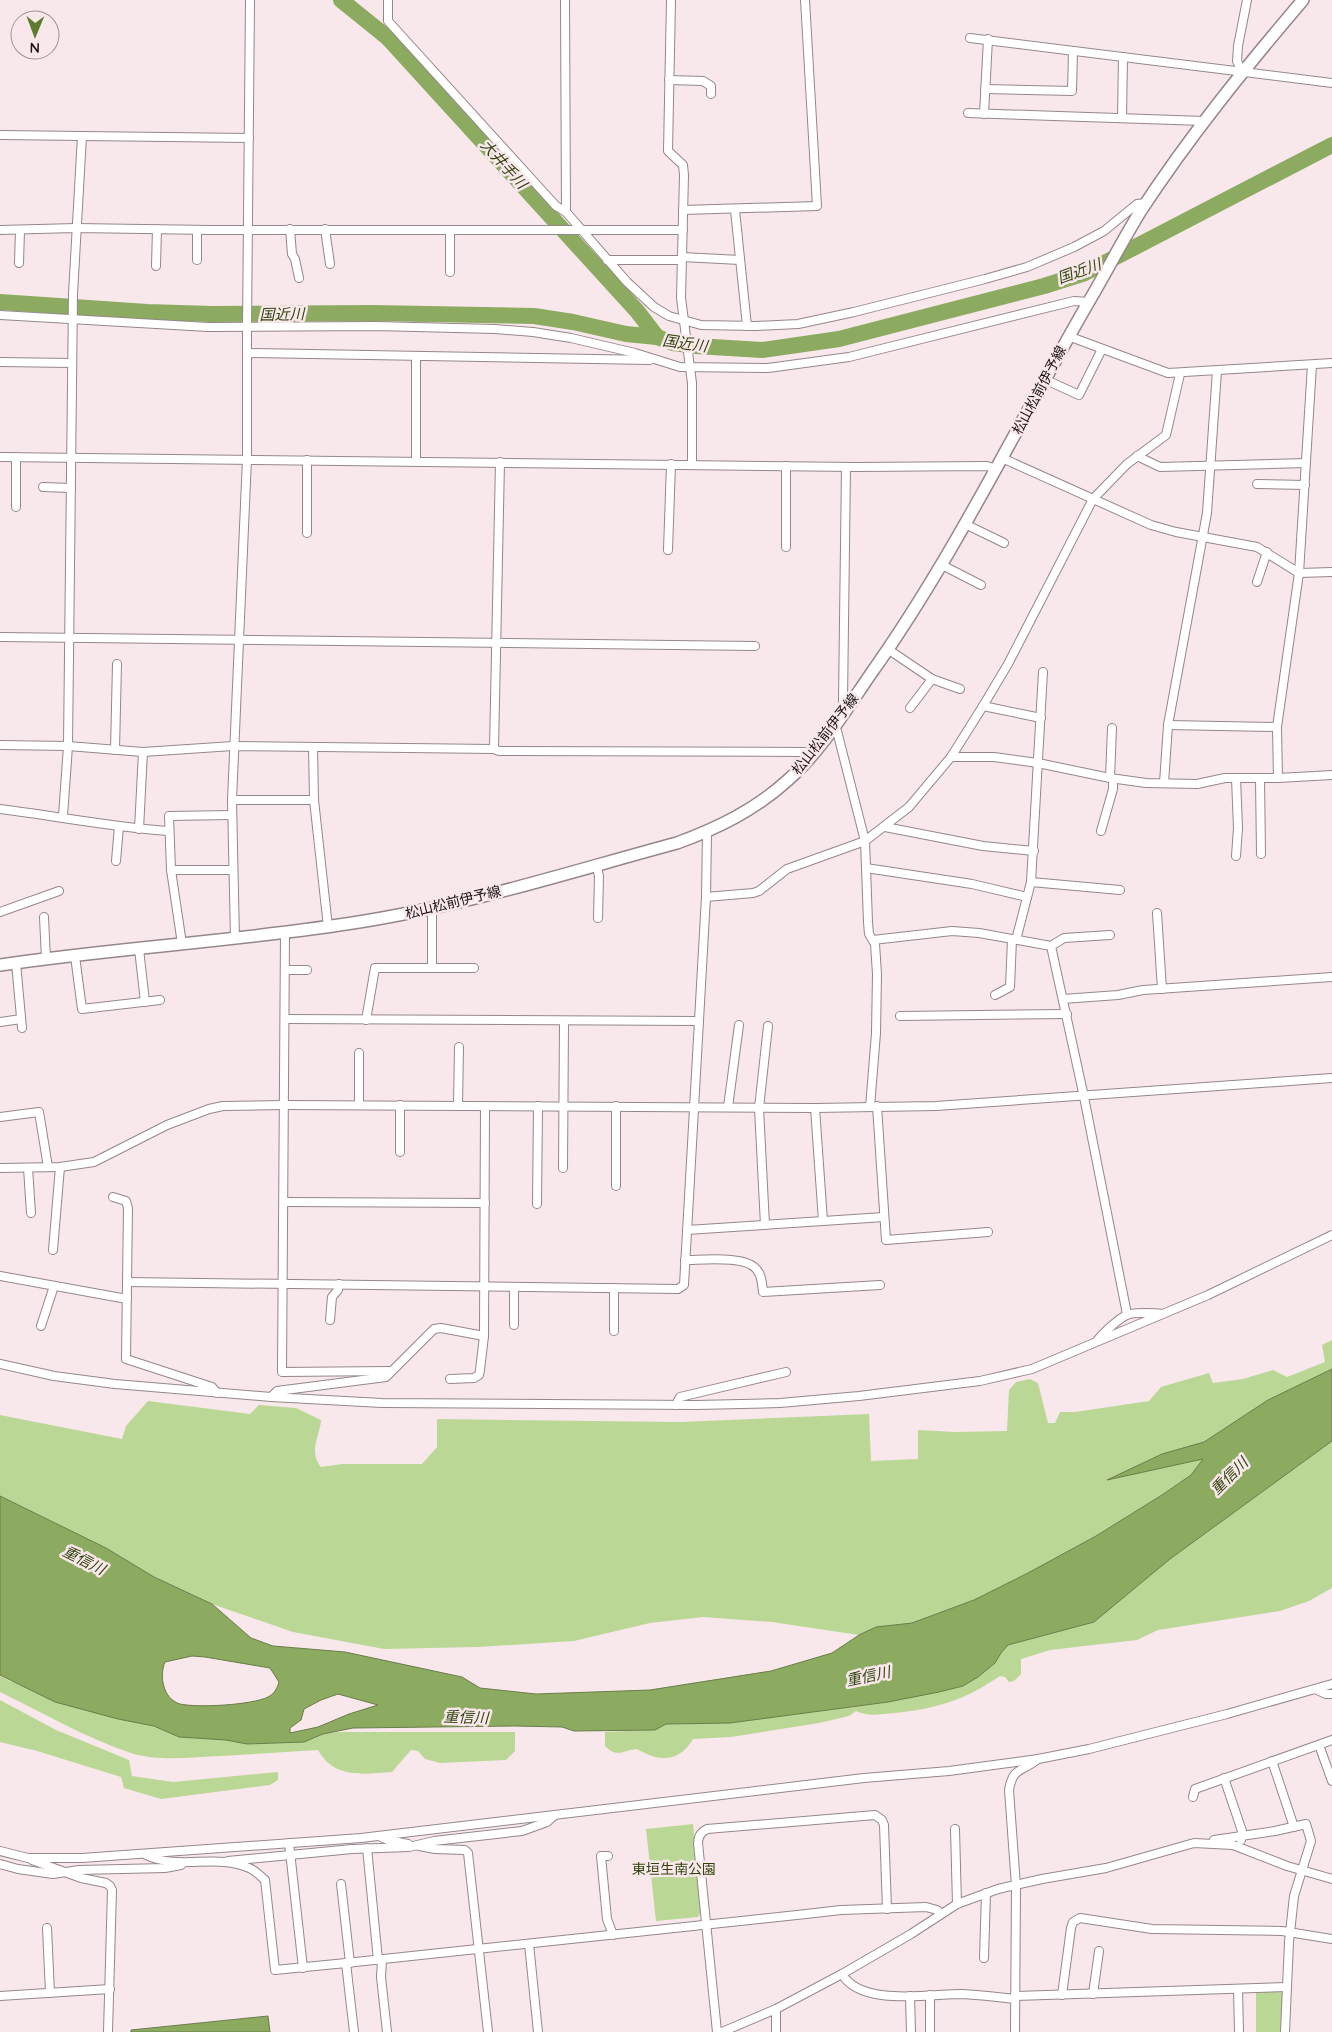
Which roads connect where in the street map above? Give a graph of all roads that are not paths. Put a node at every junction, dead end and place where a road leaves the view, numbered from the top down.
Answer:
1 (250, 0) edge
2 (388, 0) edge
3 (565, 0) edge
4 (670, 0) edge
5 (806, 0) edge
6 (1247, 0) edge
7 (1303, 0) edge
8 (970, 38) dead end
9 (988, 40) junction
10 (1073, 51) junction
11 (1123, 57) junction
12 (1242, 72) junction
13 (669, 80) junction
14 (1332, 82) edge
15 (985, 89) junction
16 (711, 94) dead end
17 (968, 113) dead end
18 (984, 114) junction
19 (1122, 118) junction
20 (1204, 120) junction
21 (0, 135) edge
22 (82, 136) junction
23 (249, 138) junction
24 (1147, 203) junction
25 (683, 210) junction
26 (735, 210) junction
27 (566, 212) junction
28 (76, 228) junction
29 (156, 229) junction
30 (248, 229) junction
31 (290, 229) junction
32 (325, 229) junction
33 (0, 230) edge
34 (20, 230) junction
35 (197, 230) junction
36 (450, 230) junction
37 (580, 230) junction
38 (682, 230) junction
39 (682, 258) junction
40 (197, 260) dead end
41 (607, 260) junction
42 (740, 260) junction
43 (19, 263) dead end
44 (330, 264) dead end
45 (156, 266) dead end
46 (450, 272) dead end
47 (299, 278) dead end
48 (1089, 302) junction
49 (0, 315) edge
50 (72, 319) junction
51 (684, 324) junction
52 (247, 326) junction
53 (747, 326) junction
54 (1068, 336) junction
55 (1102, 349) junction
56 (247, 353) junction
57 (416, 356) junction
58 (660, 360) junction
59 (0, 362) edge
60 (72, 363) junction
61 (1332, 363) edge
62 (1312, 365) junction
63 (691, 366) junction
64 (1217, 371) junction
65 (1180, 374) junction
66 (1044, 379) junction
67 (0, 456) edge
68 (1137, 456) junction
69 (16, 457) junction
70 (72, 457) junction
71 (1002, 458) junction
72 (247, 459) junction
73 (307, 460) junction
74 (416, 461) junction
75 (500, 462) junction
76 (1306, 463) junction
77 (671, 464) junction
78 (692, 464) junction
79 (1210, 465) junction
80 (786, 466) junction
81 (846, 467) junction
82 (996, 469) junction
83 (1257, 484) dead end
84 (1305, 485) junction
85 (43, 487) dead end
86 (71, 488) junction
87 (1093, 499) junction
88 (16, 507) dead end
89 (965, 524) junction
90 (307, 533) dead end
91 (1203, 537) junction
92 (1004, 543) dead end
93 (786, 547) dead end
94 (668, 550) dead end
95 (1267, 552) junction
96 (942, 565) junction
97 (1332, 572) edge
98 (1299, 573) junction
99 (1257, 582) dead end
100 (981, 586) dead end
101 (0, 637) edge
102 (70, 638) junction
103 (239, 640) junction
104 (496, 642) junction
105 (755, 646) dead end
106 (889, 650) junction
107 (117, 664) dead end
108 (1043, 672) dead end
109 (932, 679) junction
110 (960, 689) dead end
111 (983, 706) junction
112 (847, 708) junction
113 (910, 708) dead end
114 (1041, 718) junction
115 (1168, 725) junction
116 (834, 726) junction
117 (1277, 727) junction
118 (1112, 728) dead end
119 (0, 745) edge
120 (68, 746) junction
121 (233, 746) junction
122 (313, 747) junction
123 (494, 749) junction
124 (115, 750) junction
125 (143, 752) junction
126 (812, 754) junction
127 (950, 757) junction
128 (1038, 763) junction
129 (1332, 775) edge
130 (1112, 778) junction
131 (1236, 778) junction
132 (1260, 778) junction
133 (1278, 778) junction
134 (1164, 783) junction
135 (232, 800) junction
136 (314, 800) junction
137 (0, 809) edge
138 (232, 815) junction
139 (63, 816) junction
140 (119, 826) junction
141 (885, 827) junction
142 (139, 829) junction
143 (168, 830) junction
144 (1101, 831) dead end
145 (707, 832) junction
146 (865, 841) junction
147 (1034, 851) junction
148 (1261, 854) dead end
149 (1236, 856) dead end
150 (116, 862) dead end
151 (596, 864) junction
152 (866, 868) junction
153 (171, 870) junction
154 (233, 870) junction
155 (1031, 882) junction
156 (1120, 890) dead end
157 (59, 891) dead end
158 (706, 897) junction
159 (1027, 897) junction
160 (432, 908) junction
161 (0, 912) edge
162 (1157, 913) dead end
163 (44, 916) dead end
164 (598, 918) dead end
165 (328, 927) junction
166 (285, 933) junction
167 (1110, 935) dead end
168 (235, 939) junction
169 (872, 940) junction
170 (1014, 940) junction
171 (182, 944) junction
172 (1051, 946) junction
173 (140, 949) junction
174 (75, 956) junction
175 (46, 959) junction
176 (16, 963) junction
177 (0, 965) edge
178 (432, 968) junction
179 (474, 968) dead end
180 (285, 970) junction
181 (307, 970) dead end
182 (1332, 977) edge
183 (1162, 988) junction
184 (994, 995) dead end
185 (1063, 999) junction
186 (160, 1000) dead end
187 (145, 1002) junction
188 (1066, 1014) junction
189 (900, 1016) dead end
190 (285, 1019) junction
191 (366, 1020) junction
192 (564, 1020) junction
193 (699, 1021) junction
194 (0, 1022) edge
195 (738, 1025) dead end
196 (768, 1026) dead end
197 (459, 1047) dead end
198 (359, 1053) dead end
199 (1332, 1078) edge
200 (1084, 1096) junction
201 (284, 1105) junction
202 (359, 1105) junction
203 (400, 1105) junction
204 (458, 1105) junction
205 (486, 1106) junction
206 (538, 1106) junction
207 (564, 1106) junction
208 (616, 1106) junction
209 (874, 1106) junction
210 (694, 1107) junction
211 (728, 1107) junction
212 (759, 1108) junction
213 (815, 1108) junction
214 (0, 1117) edge
215 (400, 1152) dead end
216 (60, 1166) junction
217 (48, 1167) junction
218 (0, 1168) edge
219 (28, 1168) junction
220 (563, 1168) dead end
221 (616, 1186) dead end
222 (113, 1197) dead end
223 (284, 1202) junction
224 (485, 1203) junction
225 (537, 1204) dead end
226 (31, 1213) dead end
227 (884, 1217) junction
228 (823, 1221) junction
229 (766, 1224) junction
230 (687, 1230) junction
231 (988, 1232) dead end
232 (1332, 1235) edge
233 (53, 1250) dead end
234 (685, 1260) junction
235 (1, 1278) edge
236 (127, 1282) junction
237 (283, 1284) junction
238 (339, 1284) junction
239 (880, 1285) dead end
240 (54, 1286) junction
241 (484, 1287) junction
242 (514, 1287) junction
243 (614, 1288) junction
244 (127, 1299) junction
245 (1127, 1314) junction
246 (1162, 1314) junction
247 (330, 1320) dead end
248 (514, 1325) dead end
249 (41, 1326) dead end
250 (614, 1331) dead end
251 (484, 1336) junction
252 (1096, 1343) junction
253 (0, 1364) edge
254 (390, 1371) junction
255 (786, 1372) dead end
256 (450, 1379) dead end
257 (217, 1394) junction
258 (271, 1397) junction
259 (676, 1405) junction
260 (1332, 1684) edge
261 (1315, 1690) junction
262 (1332, 1694) edge
263 (1332, 1740) edge
264 (1319, 1745) junction
265 (1038, 1759) junction
266 (1272, 1762) junction
267 (1224, 1778) junction
268 (1332, 1781) edge
269 (1193, 1797) dead end
270 (555, 1815) junction
271 (1294, 1827) junction
272 (954, 1829) dead end
273 (379, 1836) junction
274 (1242, 1836) junction
275 (289, 1843) junction
276 (1208, 1844) junction
277 (418, 1845) junction
278 (367, 1848) junction
279 (1245, 1849) junction
280 (0, 1851) edge
281 (144, 1854) junction
282 (290, 1855) junction
283 (608, 1856) dead end
284 (28, 1858) junction
285 (225, 1861) junction
286 (0, 1864) edge
287 (190, 1864) junction
288 (1301, 1870) junction
289 (67, 1872) junction
290 (1332, 1878) edge
291 (341, 1884) dead end
292 (1016, 1886) junction
293 (986, 1893) junction
294 (957, 1904) junction
295 (887, 1909) junction
296 (941, 1914) junction
297 (706, 1924) junction
298 (47, 1928) dead end
299 (1290, 1931) junction
300 (613, 1935) junction
301 (1332, 1939) edge
302 (529, 1944) junction
303 (479, 1950) junction
304 (1099, 1951) dead end
305 (984, 1958) dead end
306 (380, 1960) junction
307 (348, 1963) junction
308 (302, 1968) junction
309 (842, 1974) junction
310 (1287, 1988) junction
311 (110, 1989) junction
312 (1238, 1989) junction
313 (50, 1993) junction
314 (1093, 1994) junction
315 (930, 1995) junction
316 (1062, 1995) junction
317 (0, 1996) edge
318 (910, 1996) junction
319 (1015, 1997) junction
320 (776, 2009) junction
321 (108, 2032) edge
322 (354, 2032) edge
323 (387, 2032) edge
324 (488, 2032) edge
325 (538, 2032) edge
326 (717, 2032) edge
327 (722, 2032) edge
328 (776, 2032) edge
329 (911, 2032) edge
330 (930, 2032) edge
331 (1014, 2032) edge
332 (1239, 2032) edge
333 (1285, 2032) edge

1 - 23 street
2 - 27 street
3 - 27 street
4 - 13 street
5 - 26 street
6 - 12 street
7 - 12 main road, 松山松前伊予線
8 - 9 street
9 - 10 street
9 - 15 street
10 - 11 street
10 - 15 street
11 - 12 street
11 - 19 street
12 - 14 street
12 - 20 main road, 松山松前伊予線
13 - 16 street
13 - 25 street
15 - 18 street
17 - 18 street
18 - 19 street
19 - 20 street
20 - 24 main road, 松山松前伊予線
21 - 22 street
22 - 23 street
22 - 28 street
23 - 30 street
24 - 48 main road, 松山松前伊予線
24 - 53 street
25 - 26 street
25 - 38 street
26 - 42 street
27 - 37 street
28 - 29 street
28 - 34 street
28 - 50 street
29 - 35 street
29 - 45 street
30 - 31 street
30 - 35 street
30 - 52 street
31 - 32 street
31 - 47 street
32 - 36 street
32 - 44 street
33 - 34 street
34 - 43 street
35 - 40 street
36 - 37 street
36 - 46 street
37 - 38 street
37 - 41 street
38 - 39 street
39 - 41 street
39 - 42 street
39 - 51 street
41 - 51 street
42 - 53 street
48 - 54 main road, 松山松前伊予線
48 - 63 street
49 - 50 street
50 - 52 street
50 - 60 street
51 - 53 street
51 - 63 street
52 - 56 street
52 - 58 street
54 - 55 street
54 - 66 main road, 松山松前伊予線
55 - 65 street
55 - 66 street
56 - 57 street
56 - 72 street
57 - 58 street
57 - 74 street
58 - 63 street
59 - 60 street
60 - 70 street
61 - 62 street
62 - 64 street
62 - 76 street
63 - 78 street
64 - 65 street
64 - 79 street
65 - 68 street
66 - 71 main road, 松山松前伊予線
67 - 69 street
68 - 79 street
68 - 87 street
69 - 70 street
69 - 88 street
70 - 72 street
70 - 86 street
71 - 82 main road, 松山松前伊予線
71 - 87 street
72 - 73 street
72 - 103 street
73 - 74 street
73 - 90 street
74 - 75 street
75 - 77 street
75 - 104 street
76 - 79 street
76 - 84 street
77 - 78 street
77 - 94 street
78 - 80 street
79 - 91 street
80 - 81 street
80 - 93 street
81 - 82 street
81 - 112 street
82 - 89 main road, 松山松前伊予線
83 - 84 street
84 - 98 street
85 - 86 street
86 - 102 street
87 - 91 street
87 - 111 street
89 - 92 street
89 - 96 main road, 松山松前伊予線
91 - 95 street
91 - 115 street
95 - 98 street
95 - 99 street
96 - 100 street
96 - 106 main road, 松山松前伊予線
97 - 98 street
98 - 117 street
101 - 102 street
102 - 103 street
102 - 120 street
103 - 104 street
103 - 121 street
104 - 105 street
104 - 123 street
106 - 109 street
106 - 112 main road, 松山松前伊予線
107 - 124 street
108 - 114 street
109 - 110 street
109 - 113 street
111 - 114 street
111 - 127 street
112 - 116 main road, 松山松前伊予線
114 - 128 street
115 - 117 street
115 - 134 street
116 - 126 main road, 松山松前伊予線
116 - 146 street
117 - 133 street
118 - 130 street
119 - 120 street
120 - 124 street
120 - 139 street
121 - 122 street
121 - 125 street
121 - 135 street
122 - 123 street
122 - 136 street
123 - 126 street
124 - 125 street
125 - 142 street
126 - 145 main road, 松山松前伊予線
127 - 128 street
127 - 141 street
128 - 130 street
128 - 147 street
129 - 133 street
130 - 134 street
130 - 144 street
131 - 132 street
131 - 134 street
131 - 149 street
132 - 133 street
132 - 148 street
135 - 136 street
135 - 138 street
136 - 165 street
137 - 139 street
138 - 143 street
138 - 154 street
139 - 140 street
140 - 142 street
140 - 150 street
141 - 146 street
141 - 147 street
142 - 143 street
143 - 153 street
145 - 151 main road, 松山松前伊予線
145 - 158 street
146 - 152 street
146 - 158 street
147 - 155 street
151 - 160 main road, 松山松前伊予線
151 - 164 street
152 - 159 street
152 - 169 street
153 - 154 street
153 - 171 street
154 - 168 street
155 - 156 street
155 - 159 street
157 - 161 street
158 - 193 street
159 - 170 street
160 - 165 main road, 松山松前伊予線
160 - 178 street
162 - 183 street
163 - 175 street
165 - 166 main road, 松山松前伊予線
166 - 168 main road, 松山松前伊予線
166 - 180 street
167 - 172 street
168 - 171 main road, 松山松前伊予線
169 - 170 street
169 - 209 street
170 - 172 street
170 - 184 street
171 - 173 main road, 松山松前伊予線
172 - 185 street
173 - 174 main road, 松山松前伊予線
173 - 187 street
174 - 175 main road, 松山松前伊予線
174 - 187 street
175 - 176 main road, 松山松前伊予線
176 - 177 main road, 松山松前伊予線
176 - 194 street
178 - 179 street
178 - 191 street
180 - 181 street
180 - 190 street
182 - 183 street
183 - 185 street
185 - 188 street
186 - 187 street
188 - 189 street
188 - 200 street
190 - 191 street
190 - 201 street
191 - 192 street
192 - 193 street
192 - 207 street
193 - 210 street
195 - 211 street
196 - 212 street
197 - 204 street
198 - 202 street
199 - 200 street
200 - 209 street
200 - 245 street
201 - 202 street
201 - 216 street
201 - 223 street
202 - 203 street
203 - 204 street
203 - 215 street
204 - 205 street
205 - 206 street
205 - 224 street
206 - 207 street
206 - 225 street
207 - 208 street
207 - 220 street
208 - 210 street
208 - 221 street
209 - 213 street
209 - 227 street
210 - 211 street
210 - 230 street
211 - 212 street
212 - 213 street
212 - 229 street
213 - 228 street
214 - 217 street
216 - 217 street
216 - 233 street
217 - 219 street
218 - 219 street
219 - 226 street
222 - 236 street
223 - 224 street
223 - 237 street
224 - 241 street
227 - 228 street
227 - 231 street
228 - 229 street
229 - 230 street
230 - 234 street
232 - 246 street
234 - 239 street
234 - 243 street
235 - 240 street
236 - 237 street
236 - 244 street
237 - 238 street
237 - 254 street
238 - 241 street
238 - 247 street
240 - 244 street
240 - 249 street
241 - 242 street
241 - 251 street
242 - 243 street
242 - 248 street
243 - 250 street
244 - 257 street
245 - 246 street
245 - 252 street
246 - 252 street
251 - 254 street
251 - 256 street
252 - 259 street
253 - 257 street
254 - 258 street
255 - 259 street
257 - 258 street
258 - 259 street
260 - 261 street
261 - 262 street
261 - 265 street
263 - 264 street
264 - 266 street
264 - 268 street
265 - 270 street
265 - 292 street
266 - 267 street
266 - 271 street
267 - 269 street
267 - 274 street
270 - 273 street
270 - 277 street
271 - 274 street
271 - 288 street
272 - 294 street
273 - 275 street
273 - 277 street
274 - 276 street
274 - 279 street
275 - 281 street
275 - 282 street
276 - 279 street
276 - 292 street
277 - 278 street
277 - 303 street
278 - 282 street
278 - 306 street
279 - 288 street
280 - 284 street
281 - 284 street
281 - 287 street
282 - 285 street
282 - 308 street
283 - 300 street
284 - 289 street
285 - 287 street
285 - 308 street
286 - 289 street
287 - 289 street
288 - 290 street
288 - 299 street
289 - 311 street
291 - 307 street
292 - 293 street
292 - 319 street
293 - 294 street
293 - 305 street
294 - 296 street
295 - 296 street
295 - 297 street
295 - 297 street
296 - 309 street
297 - 300 street
297 - 326 street
298 - 313 street
299 - 301 street
299 - 310 street
299 - 316 street
300 - 302 street
302 - 303 street
302 - 325 street
303 - 306 street
303 - 324 street
304 - 314 street
306 - 307 street
306 - 323 street
307 - 308 street
307 - 322 street
309 - 318 street
309 - 320 street
310 - 312 street
310 - 333 street
311 - 313 street
311 - 321 street
312 - 314 street
312 - 332 street
313 - 317 street
314 - 316 street
315 - 318 street
315 - 319 street
315 - 330 street
316 - 319 street
318 - 329 street
319 - 331 street
320 - 327 street
320 - 328 street

